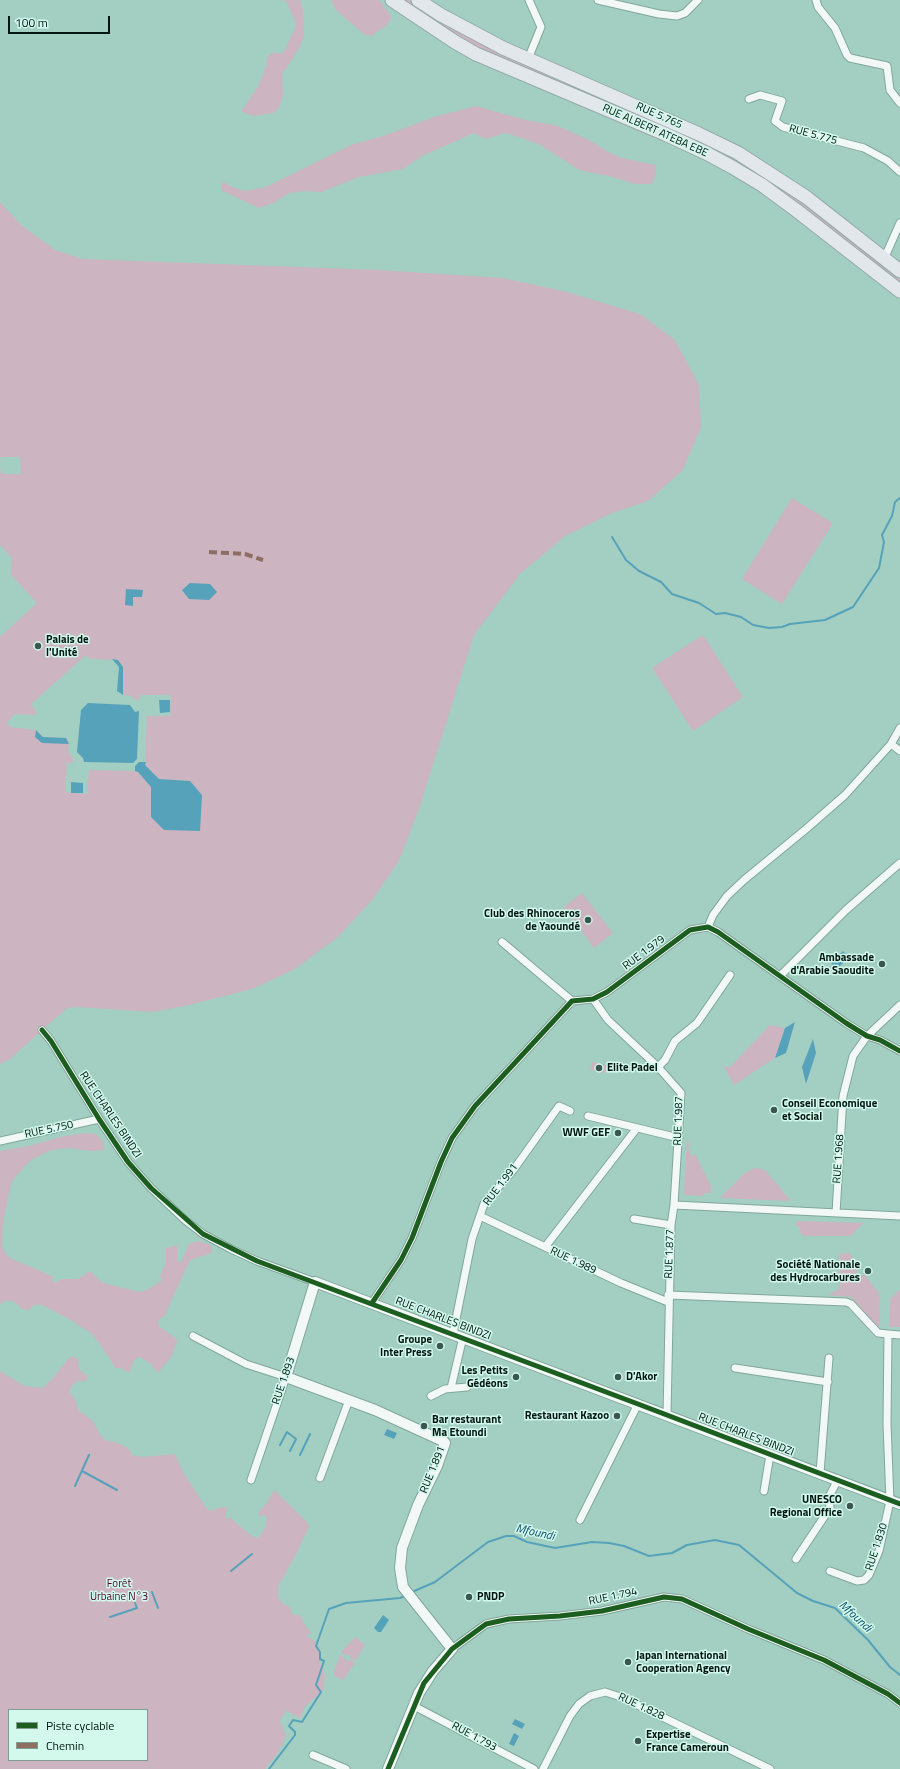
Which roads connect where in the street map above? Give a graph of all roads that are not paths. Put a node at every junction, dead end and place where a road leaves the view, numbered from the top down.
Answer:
1 (392, 0) edge
2 (418, 0) edge
3 (530, 0) edge
4 (598, 0) edge
5 (698, 0) edge
6 (816, 0) edge
7 (528, 59) junction
8 (749, 99) dead end
9 (900, 103) edge
10 (900, 172) edge
11 (900, 223) edge
12 (884, 259) junction
13 (900, 271) edge
14 (900, 291) edge
15 (900, 728) edge
16 (891, 744) junction
17 (900, 751) edge
18 (900, 863) edge
19 (708, 927) junction
20 (502, 942) dead end
21 (730, 975) dead end
22 (782, 975) junction
23 (593, 999) junction
24 (572, 1001) junction
25 (900, 1005) edge
26 (42, 1030) dead end
27 (866, 1036) junction
28 (900, 1051) edge
29 (658, 1067) junction
30 (570, 1111) dead end
31 (588, 1116) dead end
32 (98, 1119) junction
33 (637, 1128) junction
34 (679, 1138) junction
35 (0, 1141) edge
36 (674, 1205) junction
37 (836, 1213) junction
38 (480, 1216) junction
39 (900, 1216) edge
40 (634, 1219) dead end
41 (671, 1225) junction
42 (545, 1247) junction
43 (315, 1282) junction
44 (668, 1299) junction
45 (372, 1303) junction
46 (888, 1334) junction
47 (900, 1335) edge
48 (193, 1336) dead end
49 (458, 1336) junction
50 (829, 1358) dead end
51 (735, 1368) dead end
52 (286, 1377) junction
53 (828, 1382) junction
54 (467, 1387) dead end
55 (451, 1388) junction
56 (431, 1396) dead end
57 (349, 1400) junction
58 (638, 1404) junction
59 (667, 1416) junction
60 (770, 1454) junction
61 (820, 1473) junction
62 (320, 1478) dead end
63 (838, 1479) junction
64 (251, 1480) dead end
65 (764, 1491) dead end
66 (895, 1503) edge
67 (580, 1520) dead end
68 (796, 1559) dead end
69 (830, 1571) dead end
70 (452, 1648) junction
71 (900, 1703) edge
72 (414, 1706) junction
73 (313, 1755) dead end
74 (346, 1769) edge
75 (388, 1769) edge
76 (534, 1769) edge
77 (543, 1769) edge
78 (770, 1769) edge

1 - 14 highway, RUE ALBERT ATEBA EBE
2 - 7 highway, RUE 5.765
3 - 7 street
4 - 5 street
6 - 9 street
7 - 12 highway, RUE 5.765
8 - 10 street, RUE 5.775
11 - 12 street
12 - 13 highway, RUE 5.765
15 - 16 street
16 - 17 street
16 - 19 street
18 - 22 street
19 - 22 street
19 - 23 street, RUE 1.979
20 - 24 street
21 - 29 street
22 - 27 street
23 - 24 street
23 - 29 street, RUE 1.987
24 - 45 street
25 - 27 street, RUE 1.968
26 - 32 street, RUE CHARLES BINDZI
27 - 28 street
27 - 37 street, RUE 1.968
29 - 34 street, RUE 1.987
30 - 38 street, RUE 1.991
31 - 33 street
32 - 35 street, RUE 5.750
32 - 43 street, RUE CHARLES BINDZI
33 - 34 street
33 - 42 street
34 - 36 street, RUE 1.987
36 - 37 street
36 - 41 street, RUE 1.877
37 - 39 street
38 - 42 street, RUE 1.989
38 - 49 street, RUE 1.991
40 - 41 street
41 - 44 street, RUE 1.877
42 - 44 street, RUE 1.989
43 - 45 street, RUE CHARLES BINDZI
43 - 52 street, RUE 1.893
44 - 46 street, RUE 1.877
44 - 59 street
45 - 49 street, RUE CHARLES BINDZI
46 - 47 street, RUE 1.877
46 - 66 street
48 - 52 street
49 - 55 street, RUE 1.991
49 - 58 street, RUE CHARLES BINDZI
50 - 53 street
51 - 53 street
52 - 57 street, RUE 1.891
52 - 64 street, RUE 1.893
53 - 61 street
54 - 55 street
55 - 56 street
57 - 62 street
57 - 70 street, RUE 1.891
58 - 59 street, RUE CHARLES BINDZI
58 - 67 street
59 - 60 street, RUE CHARLES BINDZI
60 - 61 street, RUE CHARLES BINDZI
60 - 65 street
61 - 63 street, RUE CHARLES BINDZI
63 - 66 street, RUE CHARLES BINDZI
63 - 68 street
66 - 69 street, RUE 1.830
70 - 71 street, RUE 1.794
70 - 72 street, RUE 1.794
72 - 75 street, RUE 1.794
72 - 76 street, RUE 1.793
73 - 74 street
77 - 78 street, RUE 1.828

